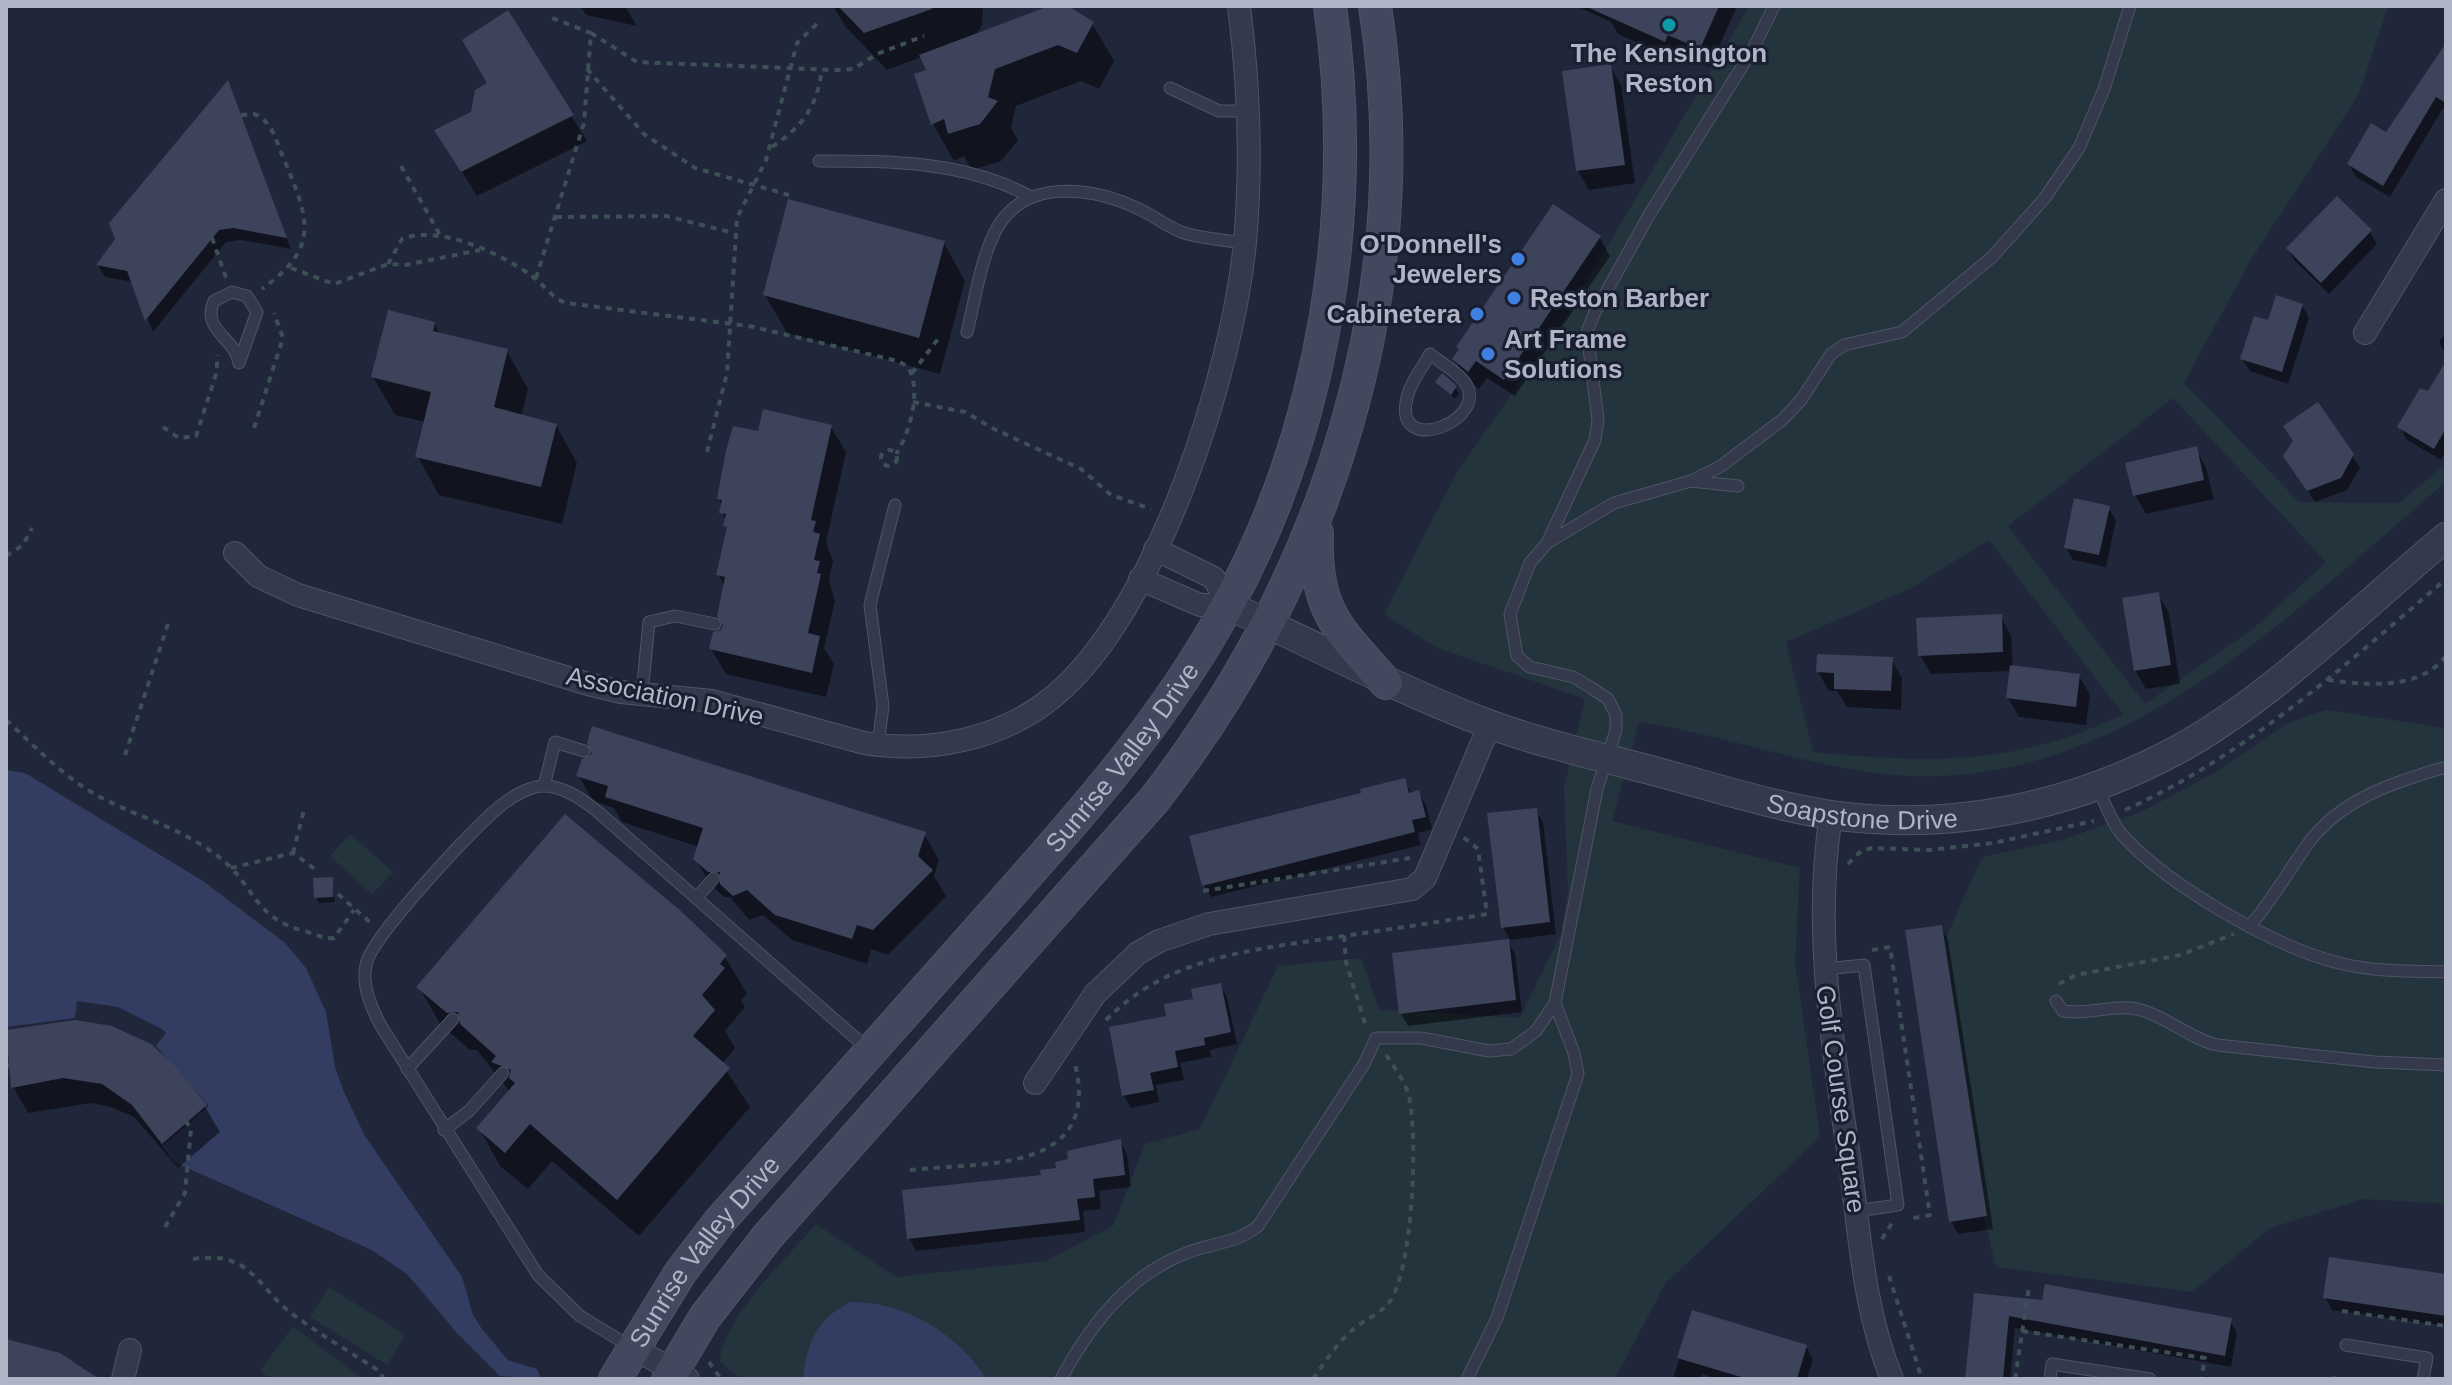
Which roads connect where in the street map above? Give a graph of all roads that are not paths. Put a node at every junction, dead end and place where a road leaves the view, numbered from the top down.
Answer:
1 (1239, 6) edge
2 (1330, 6) edge
3 (1375, 6) edge
4 (1774, 6) edge
5 (2130, 6) edge
6 (1170, 88) dead end
7 (1248, 111) junction
8 (819, 161) dead end
9 (1031, 197) junction
10 (2446, 200) edge
11 (1245, 243) junction
12 (967, 332) dead end
13 (2365, 333) dead end
14 (1430, 354) joint
15 (239, 363) joint
16 (1691, 481) junction
17 (1738, 486) dead end
18 (895, 505) dead end
19 (1318, 514) junction
20 (2446, 537) edge
21 (1547, 543) junction
22 (1155, 549) junction
23 (235, 553) dead end
24 (1140, 579) junction
25 (1228, 605) junction
26 (715, 624) dead end
27 (1270, 624) junction
28 (1386, 683) junction
29 (642, 694) junction
30 (1490, 724) junction
31 (878, 745) junction
32 (584, 751) dead end
33 (1608, 758) junction
34 (2446, 767) edge
35 (544, 786) junction
36 (2097, 787) junction
37 (1831, 815) junction
38 (714, 878) dead end
39 (697, 897) junction
40 (2249, 927) junction
41 (1823, 969) junction
42 (2446, 972) edge
43 (2056, 1001) road end
44 (1555, 1003) junction
45 (453, 1019) dead end
46 (871, 1052) junction
47 (2446, 1065) edge
48 (407, 1069) junction
49 (503, 1073) dead end
50 (1035, 1083) dead end
51 (444, 1130) junction
52 (1856, 1211) junction
53 (2346, 1345) dead end
54 (632, 1347) junction
55 (130, 1350) dead end
56 (676, 1376) edge
57 (128, 1378) edge
58 (615, 1379) edge
59 (1061, 1379) edge
60 (1467, 1379) edge
61 (1891, 1379) edge
62 (2050, 1379) edge
63 (2150, 1379) edge
64 (2423, 1379) edge

1 - 7 street, Association Drive
2 - 25 main road, Sunrise Valley Drive
3 - 19 main road, Sunrise Valley Drive
4 - 21 lane
5 - 16 lane
6 - 7 lane
7 - 11 street, Association Drive
8 - 9 lane
9 - 11 lane
9 - 12 lane
10 - 13 street
11 - 22 street, Association Drive
14 - 14 lane
15 - 15 lane
16 - 17 lane
16 - 21 lane
18 - 31 lane
19 - 27 main road, Sunrise Valley Drive
19 - 28 main road
20 - 36 street, Soapstone Drive
21 - 33 lane
22 - 24 street, Association Drive
22 - 25 street
23 - 29 street, Association Drive
24 - 25 street
24 - 31 street, Association Drive
25 - 27 street, Soapstone Drive
25 - 46 main road, Sunrise Valley Drive
26 - 29 lane
27 - 28 street, Soapstone Drive
27 - 56 main road, Sunrise Valley Drive
28 - 30 street, Soapstone Drive
29 - 31 street, Association Drive
30 - 33 street, Soapstone Drive
30 - 50 street
32 - 35 lane
33 - 37 street, Soapstone Drive
33 - 44 lane
34 - 40 lane
35 - 39 lane
35 - 48 lane
36 - 37 street, Soapstone Drive
36 - 40 lane
37 - 41 street, Golf Course Square
38 - 39 lane
39 - 46 lane
40 - 42 lane
41 - 52 street, Golf Course Square
41 - 52 lane
43 - 47 lane
44 - 59 lane
44 - 60 lane
45 - 48 lane
46 - 54 main road, Sunrise Valley Drive
48 - 51 lane
49 - 51 lane
51 - 54 lane
52 - 61 street, Golf Course Square
53 - 64 lane
54 - 56 street
54 - 58 main road, Sunrise Valley Drive
55 - 57 street
62 - 63 lane

